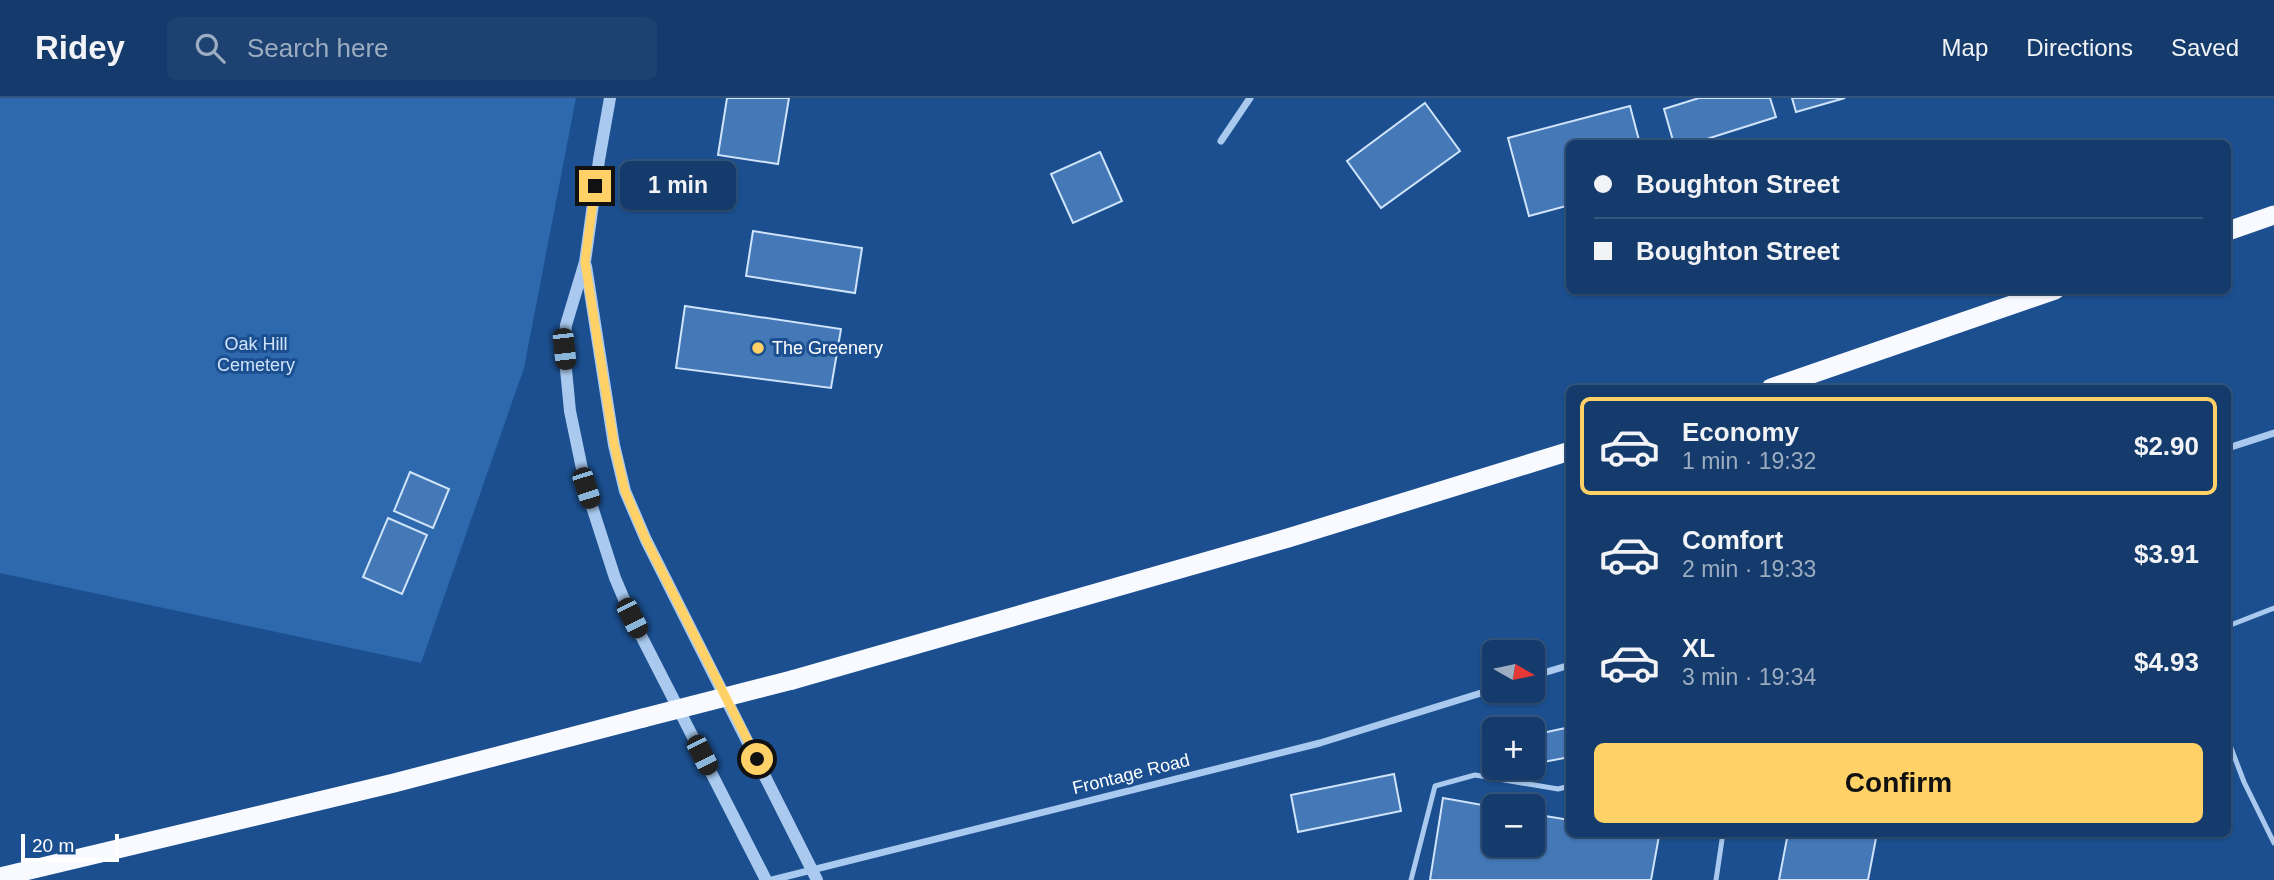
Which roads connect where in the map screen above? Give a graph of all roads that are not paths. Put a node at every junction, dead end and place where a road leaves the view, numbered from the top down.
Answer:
1 (610, 98) edge
2 (1250, 98) edge
3 (1221, 141) dead end
4 (2274, 215) edge
5 (2231, 230) edge
6 (585, 262) junction
7 (2043, 294) edge
8 (1780, 385) edge
9 (2274, 433) edge
10 (2231, 448) edge
11 (1566, 452) edge
12 (2274, 608) edge
13 (2231, 625) edge
14 (1566, 666) edge
15 (1545, 672) edge
16 (1482, 693) edge
17 (2231, 748) edge
18 (1566, 787) edge
19 (1722, 837) edge
20 (2274, 843) edge
21 (815, 875) edge
22 (0, 877) edge
23 (769, 880) edge
24 (1411, 880) edge
25 (1716, 880) edge

1 - 6 street
2 - 3 street
4 - 5 highway
6 - 21 street
6 - 23 street
7 - 8 highway
9 - 10 street
11 - 22 highway, bridge
12 - 13 lane
14 - 15 street
16 - 21 street, Frontage Road
17 - 20 lane
18 - 24 lane
19 - 25 lane
21 - 23 street, Frontage Road

